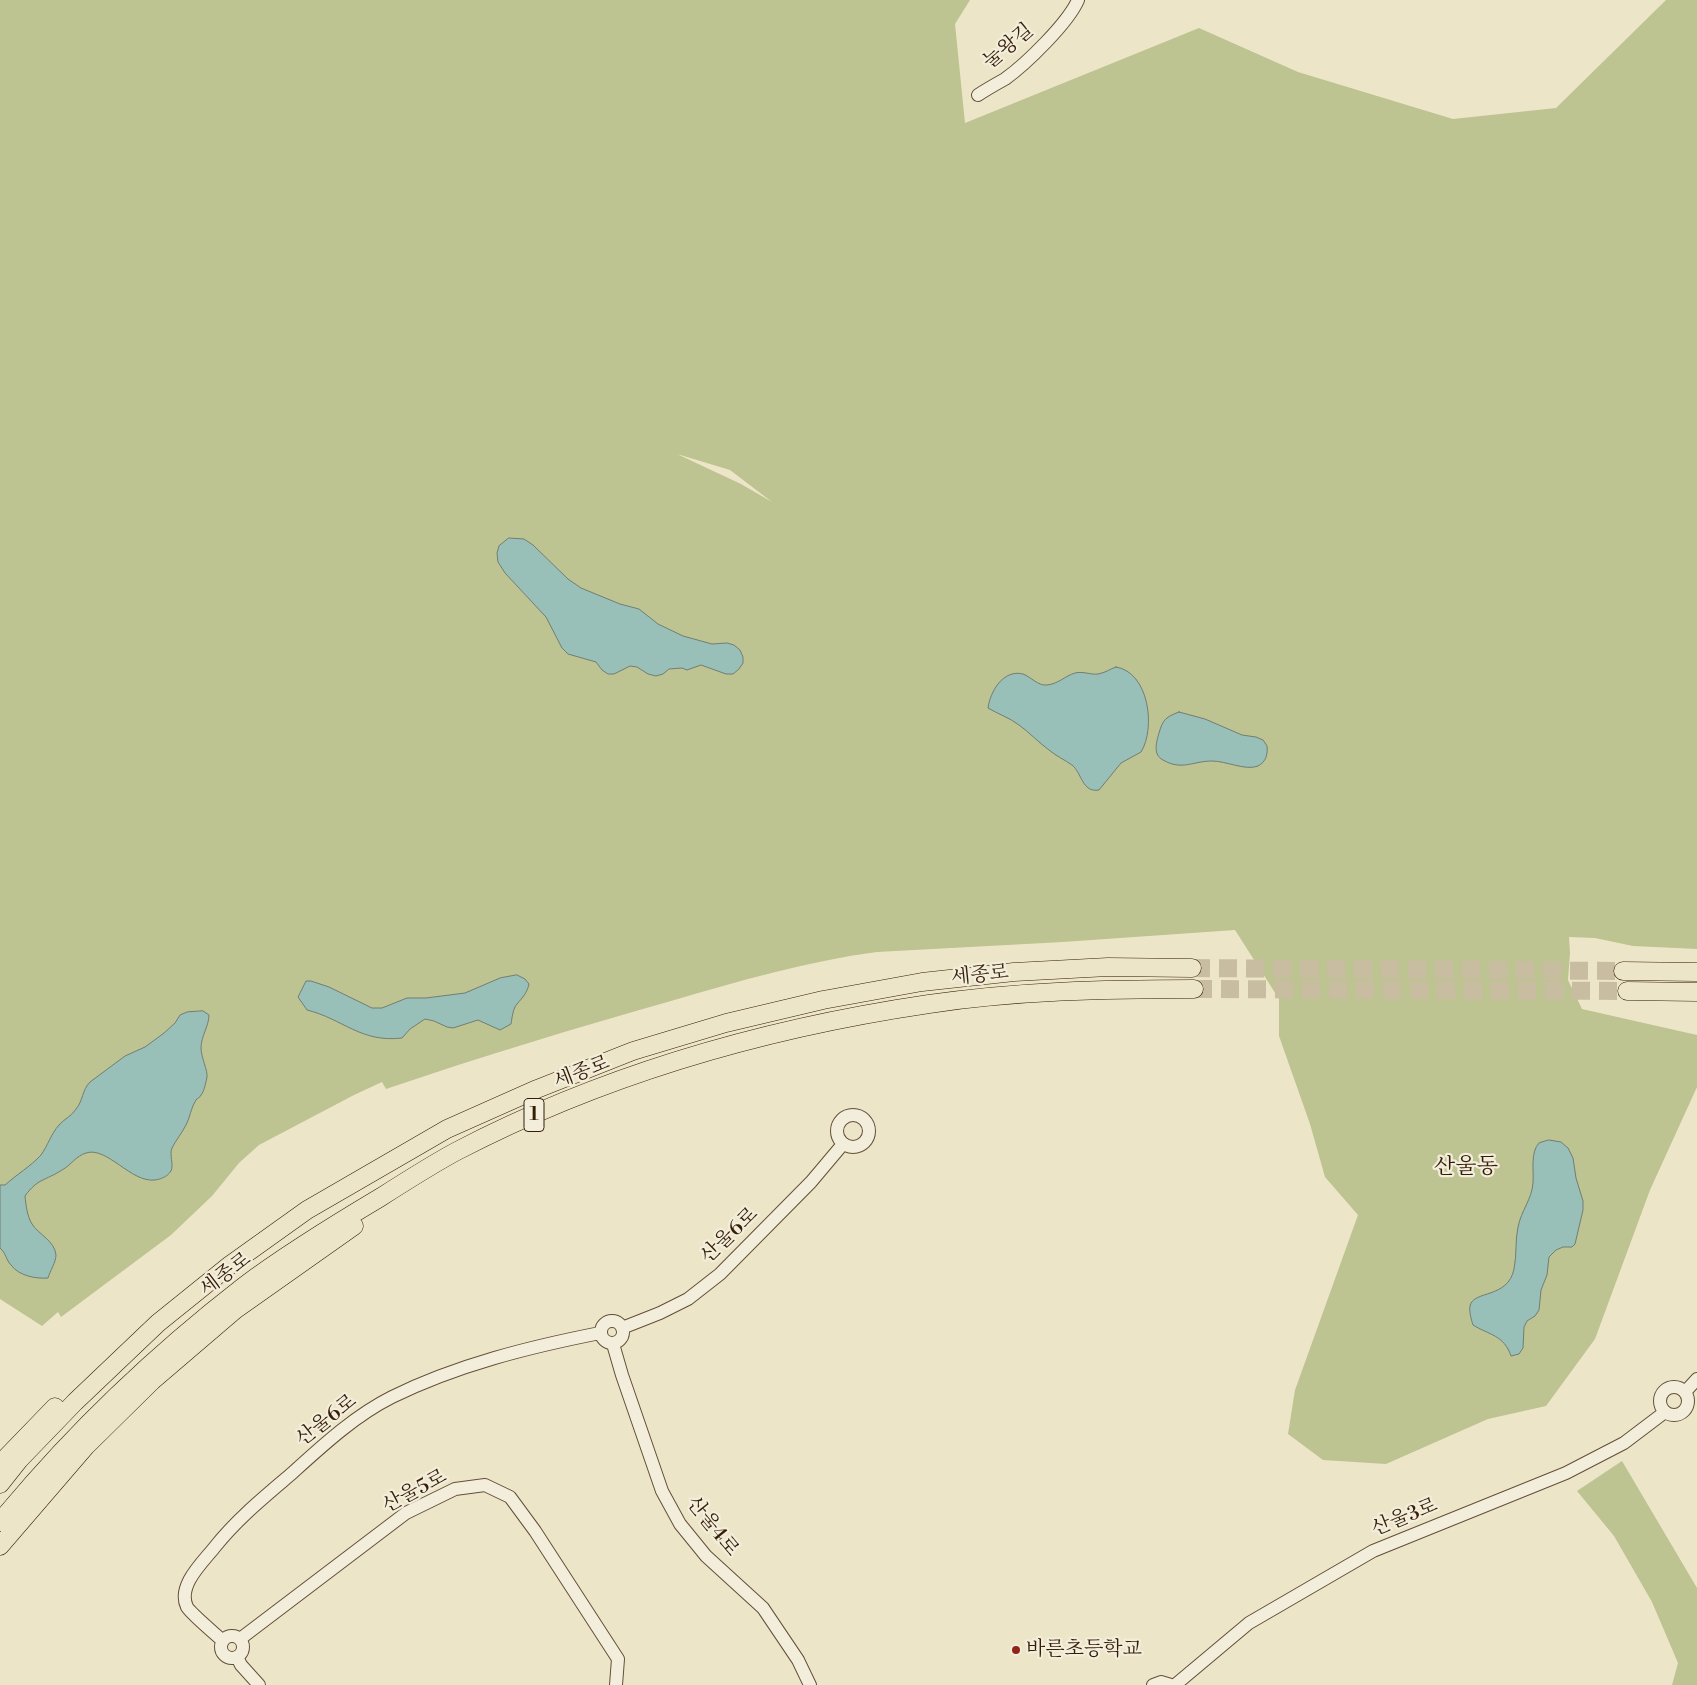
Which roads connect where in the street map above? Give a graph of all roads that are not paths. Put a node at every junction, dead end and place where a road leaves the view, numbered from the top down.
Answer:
1 (1078, 0) edge
2 (978, 95) dead end
3 (1192, 968) tunnel mouth
4 (1623, 971) tunnel mouth
5 (1697, 972) edge
6 (1194, 989) tunnel mouth
7 (1627, 991) tunnel mouth
8 (1697, 992) edge
9 (537, 1089) junction
10 (544, 1110) junction
11 (844, 1144) dead end
12 (622, 1328) junction
13 (600, 1333) junction
14 (613, 1344) junction
15 (1697, 1379) edge
16 (1685, 1392) junction
17 (1665, 1412) junction
18 (0, 1464) edge
19 (0, 1484) edge
20 (0, 1522) edge
21 (0, 1546) edge
22 (240, 1639) junction
23 (223, 1641) junction
24 (237, 1657) junction
25 (259, 1685) edge
26 (616, 1685) edge
27 (810, 1685) edge
28 (1153, 1685) edge
29 (1173, 1685) edge

1 - 2 street, 눌왕길
3 - 9 highway, 세종로 / 1
4 - 5 highway
6 - 10 highway, 세종로 / 1
7 - 8 highway
9 - 18 highway
9 - 19 highway, 세종로 / 1
10 - 20 highway, 세종로 / 1
10 - 21 highway
11 - 12 street, 산울6로
12 - 13 street
12 - 14 street
13 - 14 street
13 - 23 street, 산울6로
14 - 27 street, 산울4로
15 - 16 street
16 - 17 street
16 - 17 street
17 - 29 street, 산울3로
22 - 23 street
22 - 24 street
22 - 26 street, 산울5로
23 - 24 street
24 - 25 street
28 - 29 street

